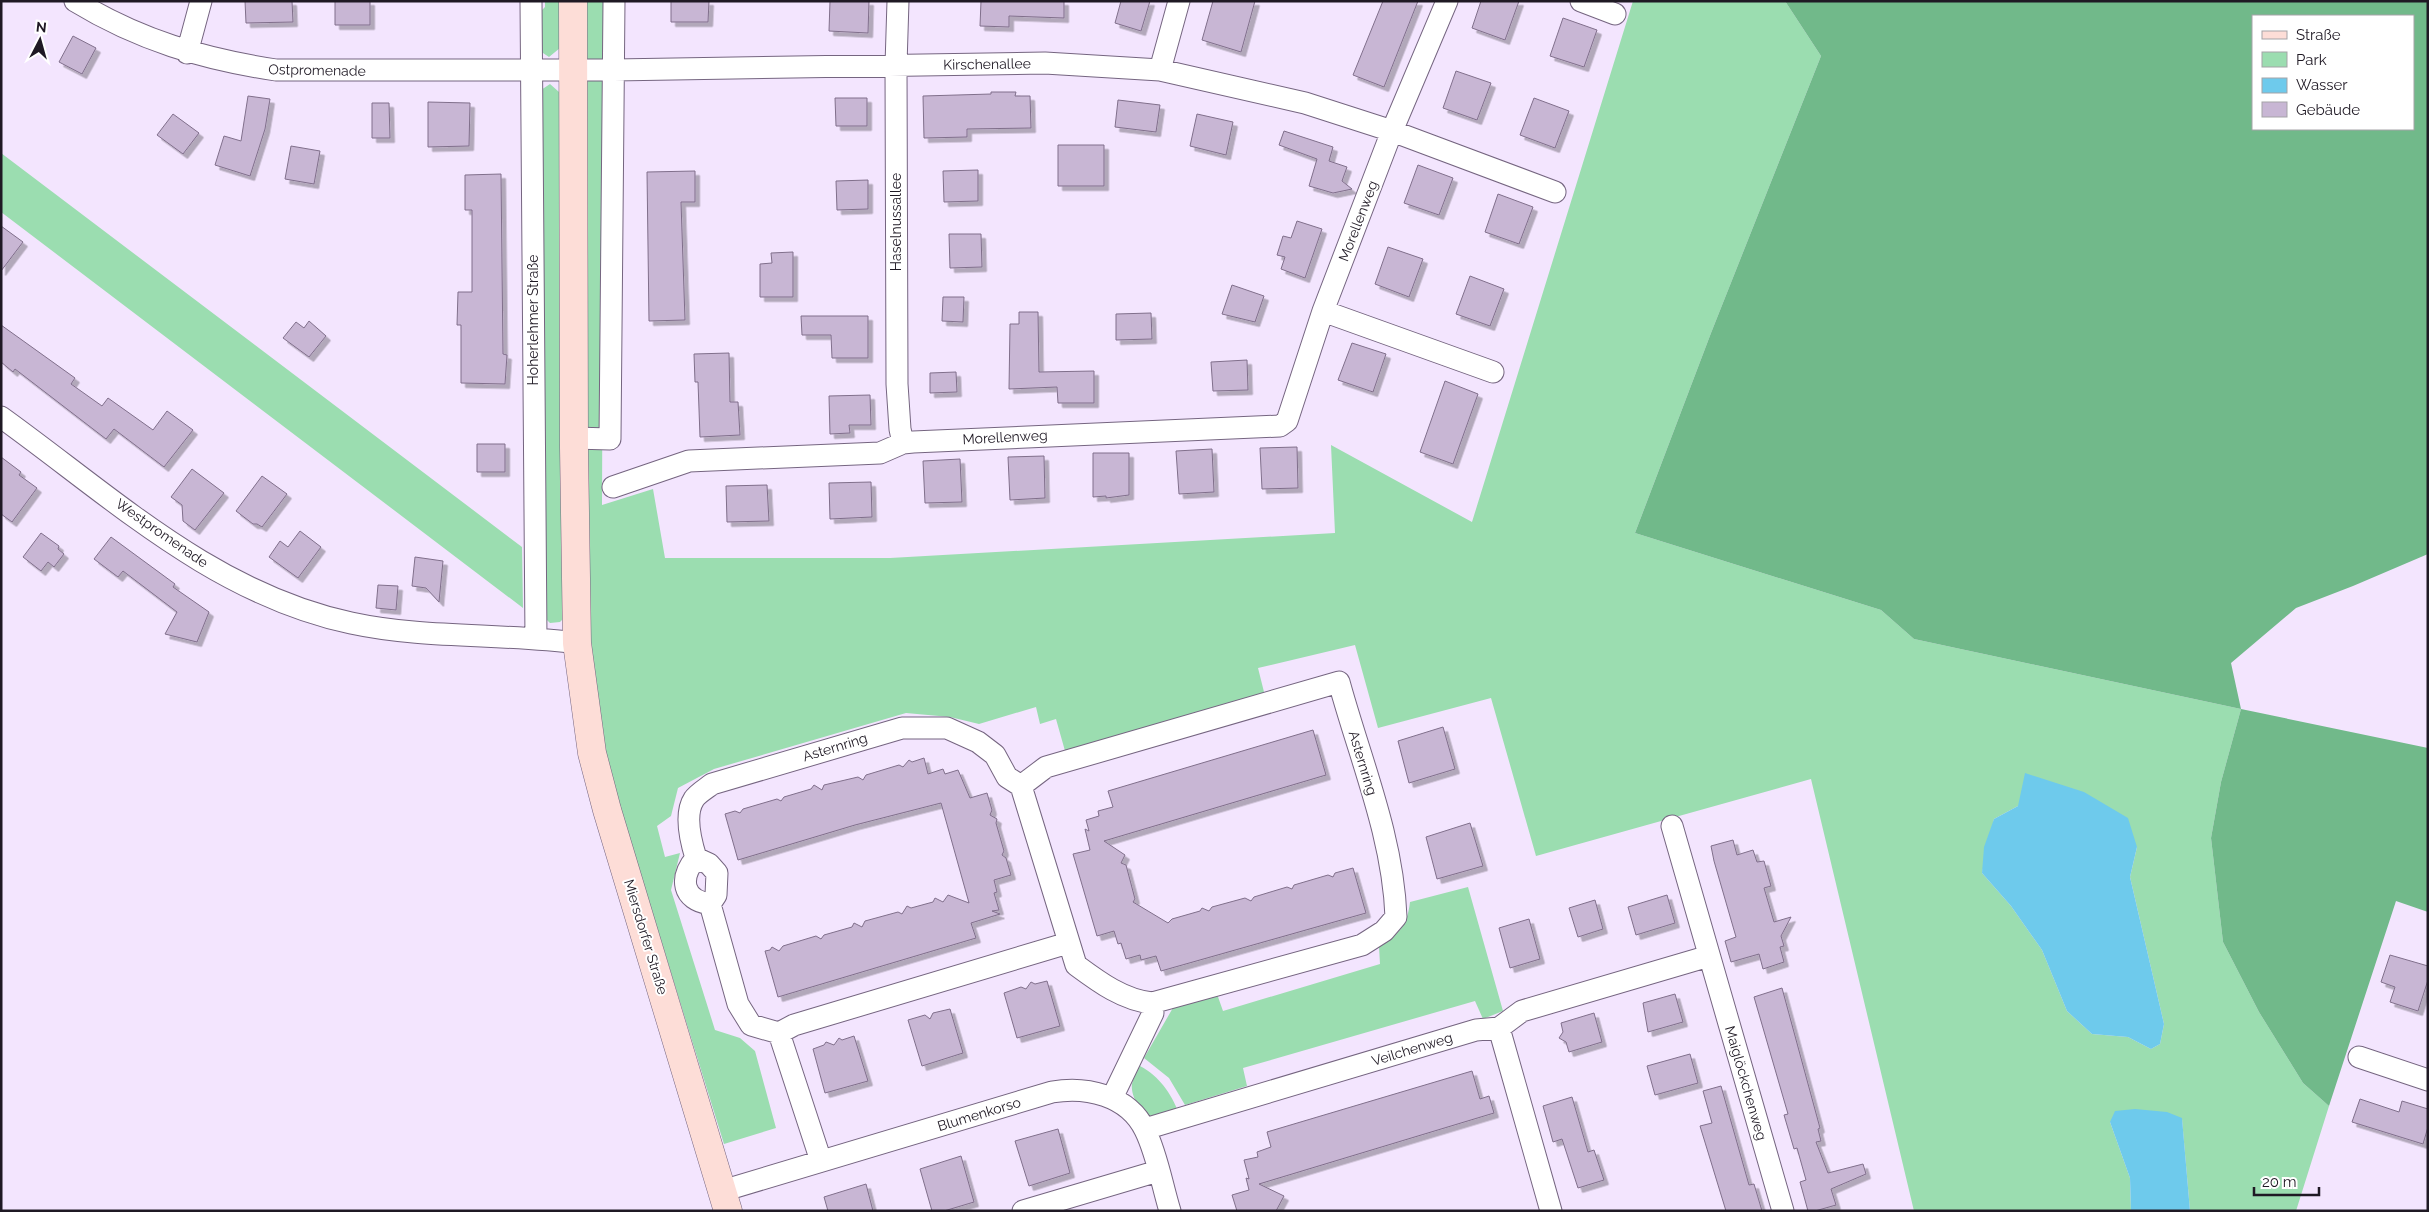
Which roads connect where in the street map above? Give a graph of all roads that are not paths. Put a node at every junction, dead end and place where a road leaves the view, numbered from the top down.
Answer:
1 (75, 1) edge
2 (201, 1) edge
3 (531, 1) edge
4 (573, 1) edge
5 (614, 1) edge
6 (898, 1) edge
7 (1179, 1) edge
8 (1447, 1) edge
9 (1581, 1) edge
10 (1615, 14) dead end
11 (187, 53) junction
12 (896, 65) junction
13 (573, 70) junction
14 (614, 70) junction
15 (1160, 70) junction
16 (532, 71) junction
17 (1392, 131) junction
18 (1554, 192) dead end
19 (1323, 311) junction
20 (1493, 372) dead end
21 (1, 416) edge
22 (574, 438) junction
23 (903, 443) junction
24 (613, 487) dead end
25 (536, 639) junction
26 (578, 652) junction
27 (1021, 786) junction
28 (1672, 826) dead end
29 (1068, 943) junction
30 (1709, 956) junction
31 (1152, 1003) junction
32 (1499, 1028) junction
33 (779, 1033) junction
34 (2359, 1057) dead end
35 (2428, 1080) edge
36 (1112, 1098) junction
37 (1145, 1129) junction
38 (821, 1161) junction
39 (1158, 1171) junction
40 (725, 1201) edge
41 (1023, 1211) edge
42 (1170, 1211) edge
43 (1551, 1211) edge
44 (1783, 1211) edge

1 - 11 street, Ostpromenade
2 - 11 street
3 - 16 street, Hoherlehmer Straße
4 - 13 street
5 - 14 street
6 - 12 street, Haselnussallee
7 - 15 street
8 - 17 street, Morellenweg
9 - 10 street
11 - 16 street, Ostpromenade
12 - 14 street, Kirschenallee
12 - 15 street, Kirschenallee
12 - 23 street, Haselnussallee
13 - 14 street, Kirschenallee
13 - 16 street, Ostpromenade
13 - 22 street
14 - 22 street
15 - 17 street, Kirschenallee
16 - 25 street, Hoherlehmer Straße
17 - 18 street
17 - 19 street, Morellenweg
19 - 20 street
19 - 23 street, Morellenweg
21 - 25 street, Westpromenade
22 - 26 street
23 - 24 street, Morellenweg
25 - 26 street, Westpromenade
26 - 40 street, Miersdorfer Straße
27 - 29 street
27 - 31 street, Asternring
27 - 33 street, Asternring
28 - 30 street, Maiglöckchenweg
29 - 31 street
29 - 33 street
30 - 32 street
30 - 44 street, Maiglöckchenweg
31 - 36 street
32 - 37 street, Veilchenweg
32 - 43 street
33 - 38 street
34 - 35 street
36 - 37 street, Blumenkorso
36 - 38 street, Blumenkorso
37 - 39 street, Blumenkorso
38 - 40 street, Blumenkorso
39 - 41 street
39 - 42 street, Blumenkorso

